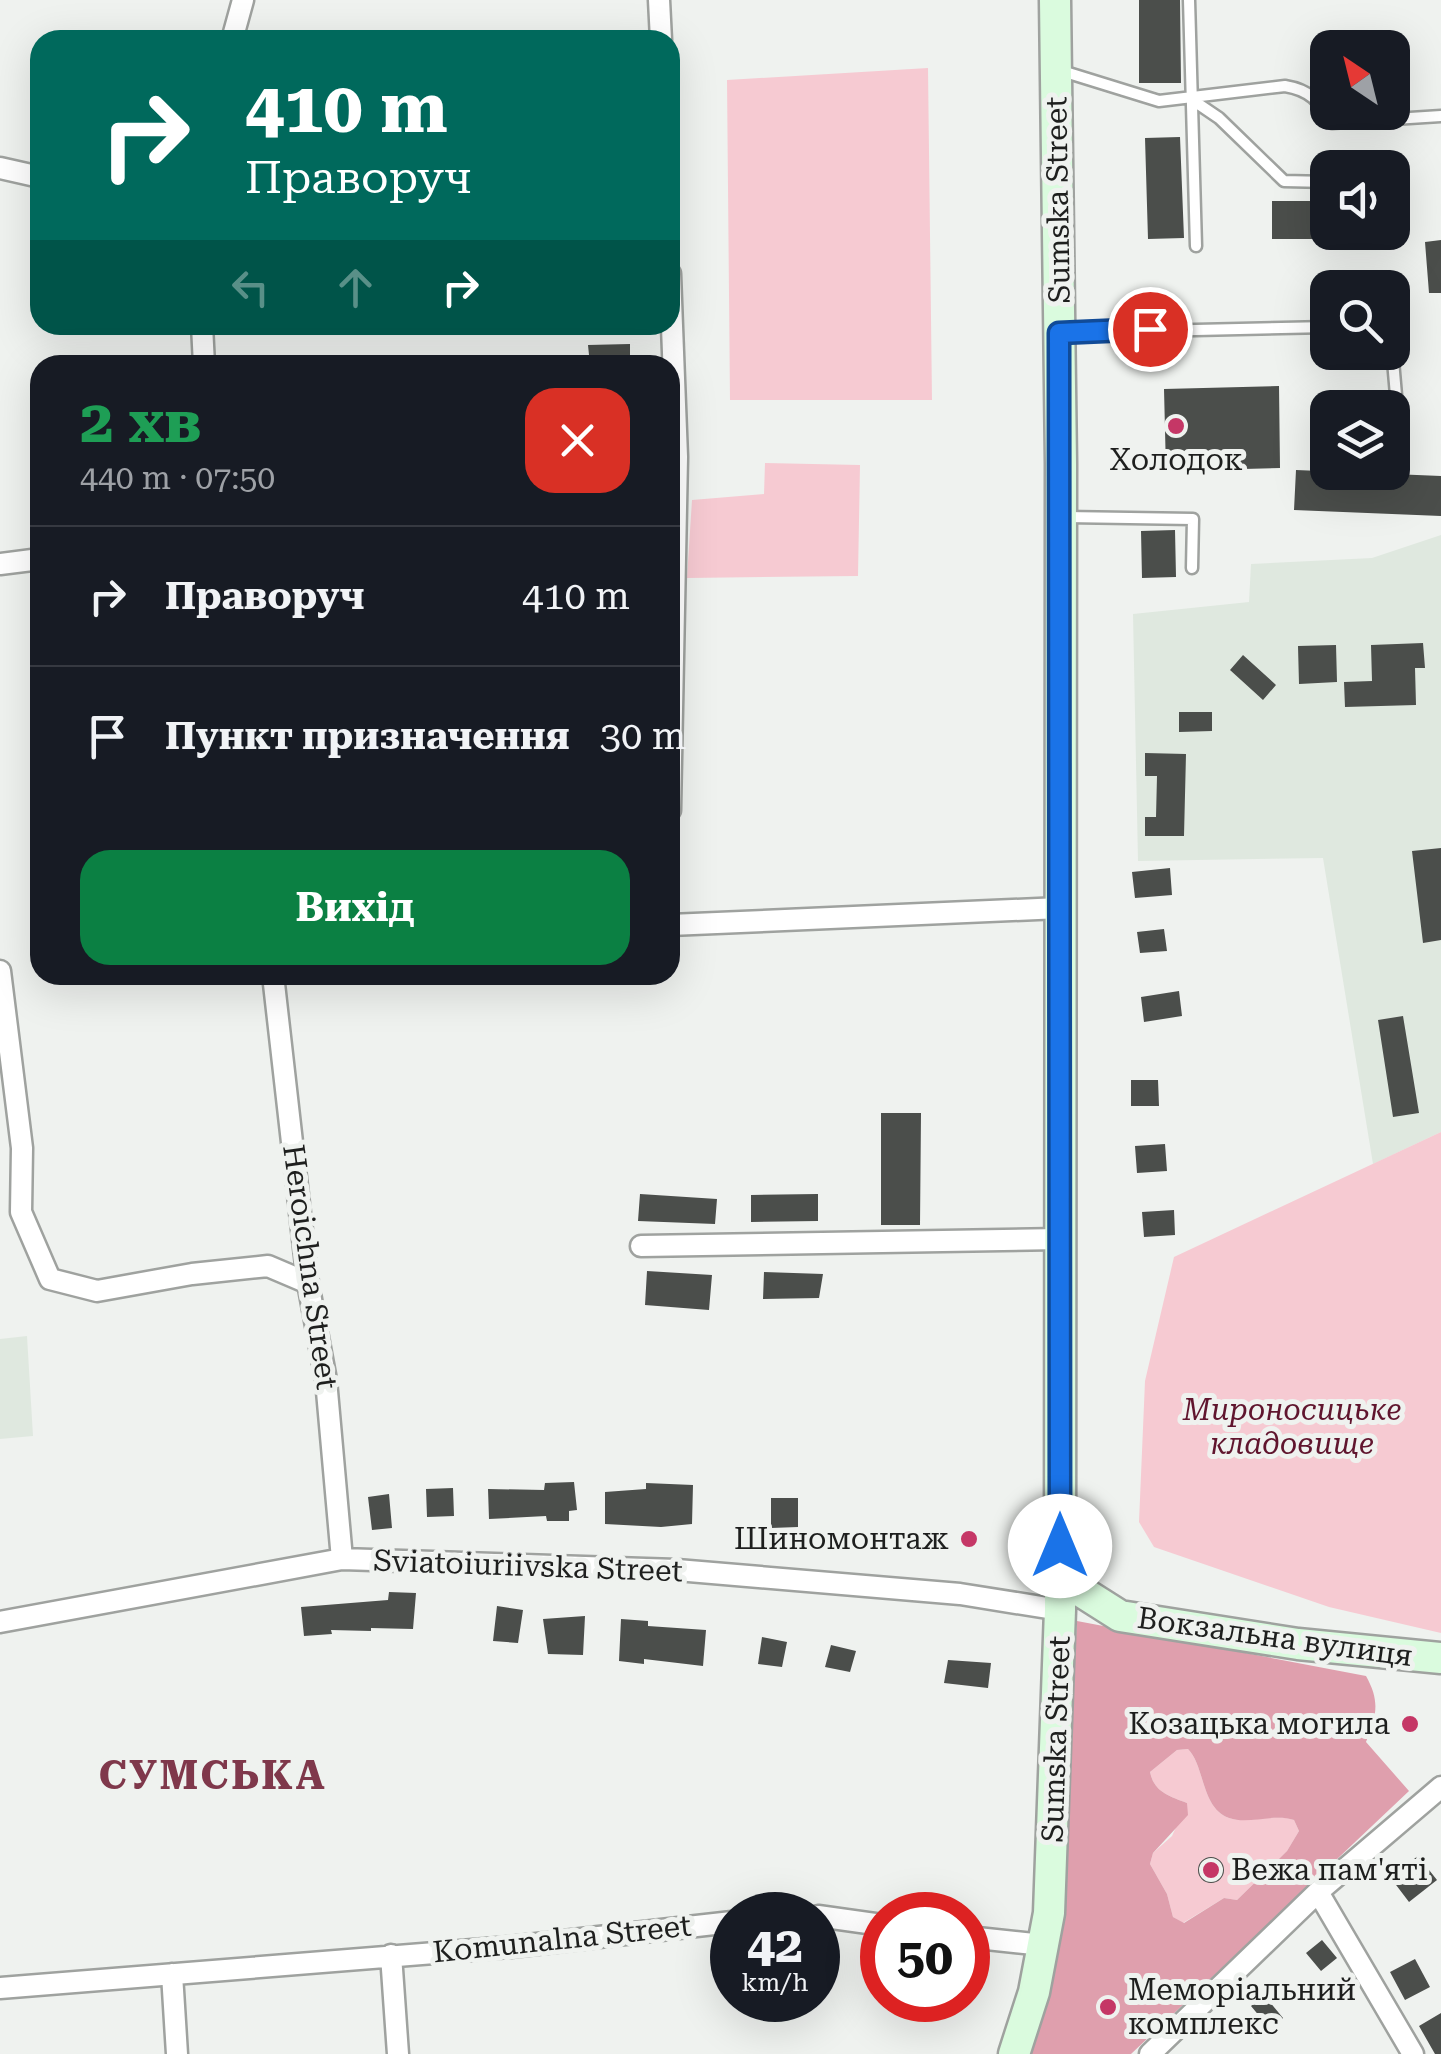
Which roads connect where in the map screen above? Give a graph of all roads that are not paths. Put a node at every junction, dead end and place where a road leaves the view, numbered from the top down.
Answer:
1 (243, 0) edge
2 (659, 0) edge
3 (1055, 0) edge
4 (1189, 0) edge
5 (235, 30) edge
6 (660, 30) edge
7 (1056, 70) junction
8 (1190, 98) junction
9 (1441, 116) edge
10 (0, 168) edge
11 (30, 175) edge
12 (1310, 182) edge
13 (1196, 246) dead end
14 (1310, 327) edge
15 (1059, 333) junction
16 (1060, 517) junction
17 (30, 560) edge
18 (0, 564) edge
19 (1192, 568) dead end
20 (1060, 908) junction
21 (680, 924) edge
22 (0, 972) edge
23 (274, 985) edge
24 (11, 1211) edge
25 (1060, 1240) junction
26 (641, 1246) dead end
27 (308, 1283) junction
28 (342, 1559) junction
29 (1060, 1578) junction
30 (1060, 1610) junction
31 (0, 1622) edge
32 (1441, 1658) edge
33 (1441, 1787) edge
34 (1318, 1892) junction
35 (710, 1924) edge
36 (990, 1940) edge
37 (1044, 1946) junction
38 (391, 1956) junction
39 (172, 1974) junction
40 (0, 1988) edge
41 (177, 2054) edge
42 (398, 2054) edge
43 (1014, 2054) edge
44 (1150, 2054) edge
45 (1413, 2054) edge

1 - 5 street
2 - 6 street
3 - 7 main road, Sumska Street
4 - 8 lane
7 - 8 lane
7 - 15 main road, Sumska Street
8 - 9 lane
8 - 12 lane
8 - 13 lane
10 - 11 street
14 - 15 lane
15 - 16 main road, Sumska Street
16 - 19 lane
16 - 20 main road, Sumska Street
17 - 18 street
20 - 21 street
20 - 25 main road, Sumska Street
22 - 24 street
23 - 27 street, Heroichna Street
24 - 27 street
25 - 26 street
25 - 29 main road, Sumska Street
27 - 28 street, Heroichna Street
28 - 30 street, Sviatoiuriivska Street
28 - 31 street, Sviatoiuriivska Street
29 - 30 main road, Sumska Street
29 - 32 main road, Вокзальна вулиця
30 - 37 main road, Sumska Street
33 - 34 street
34 - 44 street
34 - 45 street
35 - 38 street, Komunalna Street
36 - 37 street
37 - 43 main road, Sumska Street
38 - 39 street, Komunalna Street
38 - 42 street, Komunalna Street
39 - 40 street, Komunalna Street
39 - 41 street

